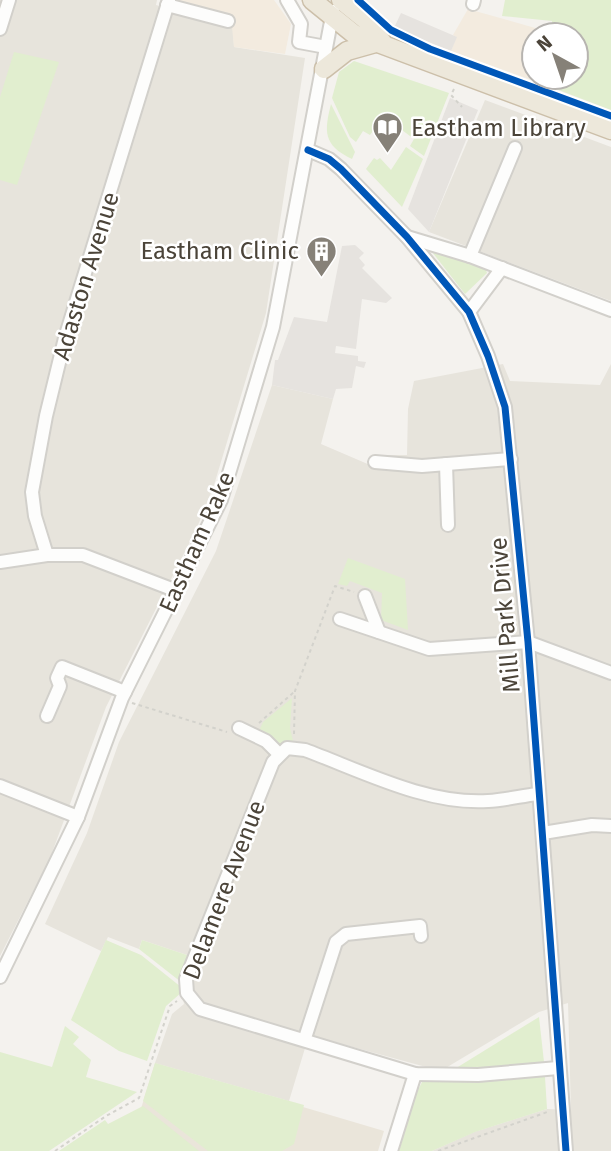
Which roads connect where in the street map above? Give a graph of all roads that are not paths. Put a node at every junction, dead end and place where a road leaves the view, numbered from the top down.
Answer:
1 (9, 0) edge
2 (287, 0) edge
3 (312, 0) edge
4 (339, 0) edge
5 (168, 3) edge
6 (330, 18) junction
7 (228, 21) dead end
8 (0, 29) edge
9 (382, 42) junction
10 (326, 47) junction
11 (324, 69) junction
12 (611, 130) edge
13 (515, 148) dead end
14 (308, 150) junction
15 (407, 237) junction
16 (470, 256) junction
17 (502, 268) junction
18 (611, 310) edge
19 (468, 312) junction
20 (511, 459) junction
21 (375, 462) dead end
22 (446, 464) junction
23 (448, 525) dead end
24 (47, 555) junction
25 (0, 562) edge
26 (177, 591) junction
27 (365, 596) road end
28 (340, 619) dead end
29 (379, 632) junction
30 (528, 642) junction
31 (611, 673) edge
32 (124, 695) junction
33 (47, 716) dead end
34 (233, 730) road end
35 (279, 754) junction
36 (0, 786) edge
37 (537, 794) junction
38 (78, 817) junction
39 (611, 826) edge
40 (542, 833) junction
41 (420, 925) dead end
42 (0, 977) edge
43 (304, 1038) junction
44 (558, 1068) junction
45 (415, 1074) junction
46 (391, 1151) edge
47 (566, 1151) edge

1 - 8 street
2 - 10 street
3 - 6 highway
4 - 6 street, Eastham Rake
4 - 9 highway
5 - 7 street
5 - 24 street, Adaston Avenue
6 - 9 highway
6 - 10 street, Eastham Rake
9 - 11 highway
9 - 12 highway
10 - 11 street, Eastham Rake
11 - 14 street, Eastham Rake
13 - 16 street
14 - 15 street, Mill Park Drive
14 - 26 street, Eastham Rake
15 - 16 street
15 - 19 street, Mill Park Drive
16 - 17 street
17 - 18 street
17 - 19 street
19 - 20 street, Mill Park Drive
20 - 22 street
20 - 30 street, Mill Park Drive
21 - 22 street
22 - 23 street
24 - 25 street
24 - 26 street
26 - 32 street, Eastham Rake
27 - 29 street
28 - 29 street
29 - 30 street
30 - 31 street
30 - 37 street, Mill Park Drive
32 - 33 street
32 - 38 street, Eastham Rake
34 - 35 street
35 - 37 street
35 - 43 street, Delamere Avenue
36 - 38 street
37 - 40 street, Mill Park Drive
38 - 42 street, Eastham Rake
39 - 40 street
40 - 44 street, Mill Park Drive
41 - 43 street
43 - 45 street, Delamere Avenue
44 - 45 street, Delamere Avenue
44 - 47 street, Mill Park Drive
45 - 46 street

